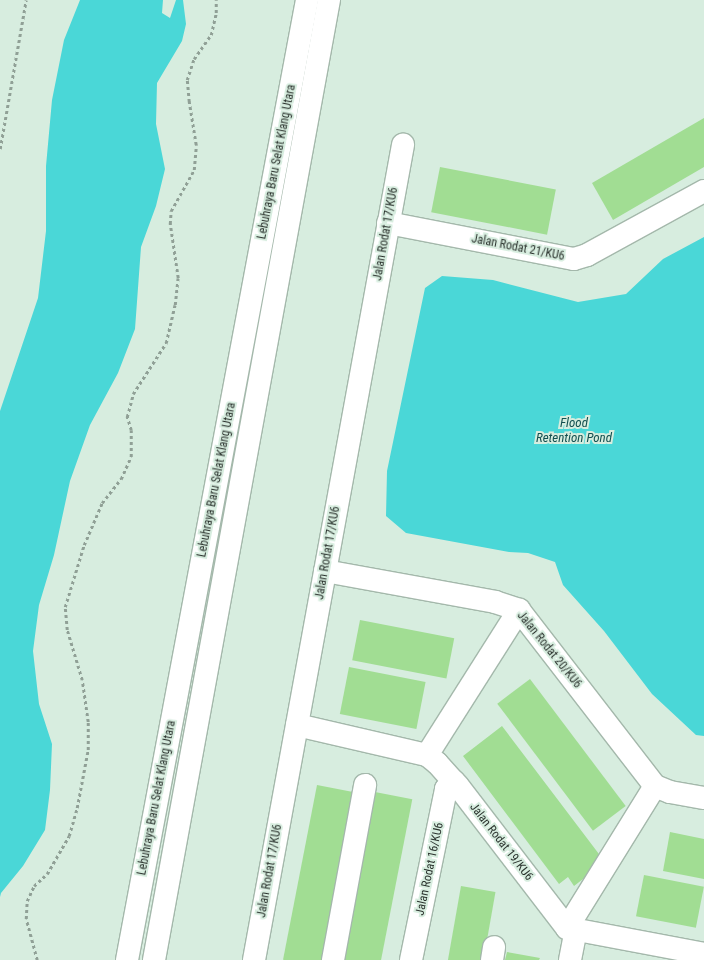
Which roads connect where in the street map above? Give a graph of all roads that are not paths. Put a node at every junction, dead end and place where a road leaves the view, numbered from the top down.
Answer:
1 (307, 0) edge
2 (329, 0) edge
3 (402, 145) dead end
4 (704, 191) edge
5 (388, 223) junction
6 (325, 571) junction
7 (519, 610) junction
8 (297, 725) junction
9 (427, 755) junction
10 (454, 782) junction
11 (365, 785) dead end
12 (655, 786) junction
13 (704, 798) edge
14 (572, 929) junction
15 (704, 954) edge
16 (127, 960) edge
17 (154, 960) edge
18 (254, 960) edge
19 (333, 960) edge
20 (411, 960) edge
21 (570, 960) edge

1 - 16 main road, Lebuhraya Baru Selat Klang Utara
2 - 17 main road, Lebuhraya Baru Selat Klang Utara
3 - 5 main road, Jalan Rodat 17/KU6
4 - 5 main road, Jalan Rodat 21/KU6
5 - 6 main road, Jalan Rodat 17/KU6
6 - 7 main road, Jalan Rodat 20/KU6
6 - 8 main road, Jalan Rodat 17/KU6
7 - 9 main road
7 - 12 main road, Jalan Rodat 20/KU6
8 - 9 main road, Jalan Rodat 19/KU6
8 - 18 main road, Jalan Rodat 17/KU6
9 - 10 main road, Jalan Rodat 19/KU6
10 - 14 main road, Jalan Rodat 19/KU6
10 - 20 main road, Jalan Rodat 16/KU6
11 - 19 main road
12 - 13 main road
12 - 14 main road
14 - 15 main road
14 - 21 main road

